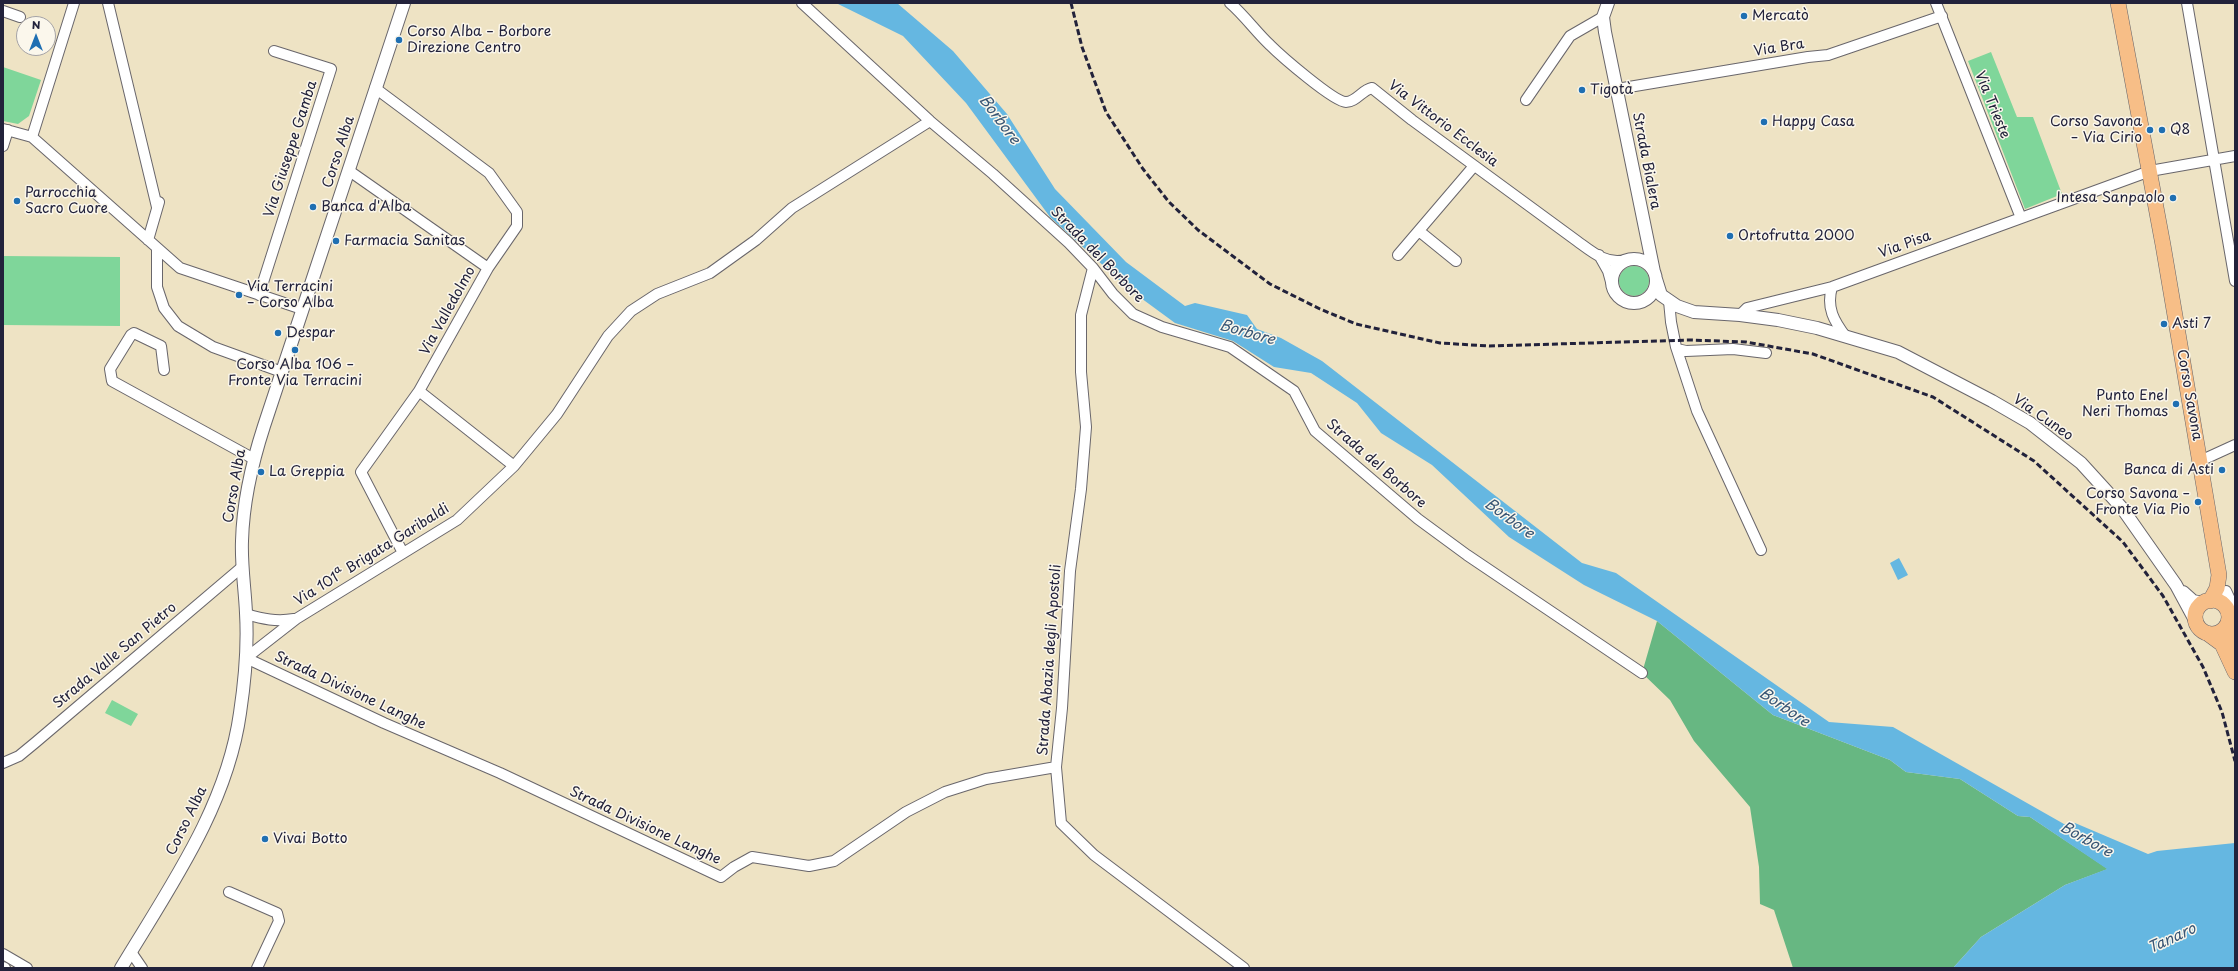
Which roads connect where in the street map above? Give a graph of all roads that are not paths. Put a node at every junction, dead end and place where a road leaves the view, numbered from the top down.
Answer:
1 (74, 3) edge
2 (108, 3) edge
3 (404, 3) edge
4 (802, 3) edge
5 (1230, 3) edge
6 (1608, 3) edge
7 (2118, 3) edge
8 (2187, 3) edge
9 (1939, 4) edge
10 (3, 11) edge
11 (20, 16) dead end
12 (1942, 16) junction
13 (1603, 17) junction
14 (274, 51) dead end
15 (375, 88) junction
16 (1617, 89) junction
17 (1526, 100) dead end
18 (930, 121) junction
19 (6, 130) edge
20 (32, 137) junction
21 (3, 146) edge
22 (2235, 156) edge
23 (2215, 160) junction
24 (1474, 166) junction
25 (348, 170) junction
26 (2150, 171) junction
27 (2021, 218) junction
28 (1419, 231) junction
29 (148, 240) junction
30 (1646, 241) junction
31 (157, 249) junction
32 (1398, 255) dead end
33 (1599, 256) junction
34 (1628, 260) junction
35 (1456, 261) dead end
36 (488, 268) junction
37 (1094, 268) junction
38 (1655, 276) junction
39 (2235, 281) edge
40 (1612, 282) junction
41 (1832, 288) junction
42 (259, 295) junction
43 (1669, 301) junction
44 (1640, 302) junction
45 (302, 309) junction
46 (1740, 315) junction
47 (1846, 337) junction
48 (1677, 349) junction
49 (1766, 353) dead end
50 (164, 370) dead end
51 (282, 372) junction
52 (419, 392) junction
53 (2235, 445) edge
54 (254, 459) junction
55 (2200, 461) junction
56 (514, 466) junction
57 (1761, 550) dead end
58 (403, 553) junction
59 (242, 567) junction
60 (2218, 575) junction
61 (2176, 585) junction
62 (2206, 602) junction
63 (2230, 613) edge
64 (246, 614) junction
65 (296, 619) junction
66 (2196, 622) junction
67 (2207, 633) junction
68 (246, 658) junction
69 (2235, 658) edge
70 (2235, 672) edge
71 (1642, 673) dead end
72 (3, 763) edge
73 (1056, 767) junction
74 (229, 892) dead end
75 (131, 952) junction
76 (3, 954) edge
77 (27, 968) edge
78 (121, 968) edge
79 (142, 968) edge
80 (257, 968) edge
81 (1244, 968) edge

1 - 20 street
2 - 29 street
3 - 15 street, Corso Alba
4 - 18 street, Strada del Borbore
5 - 24 street, Via Vittorio Ecclesia
6 - 13 street
7 - 26 main road, Corso Savona
8 - 23 street
9 - 12 street, Via Trieste
10 - 11 street
12 - 16 street, Via Bra
12 - 27 street, Via Trieste
13 - 16 street, Strada Bialera
13 - 17 street
14 - 42 street, Via Giuseppe Gamba
15 - 25 street, Corso Alba
15 - 36 street
16 - 30 street, Strada Bialera
18 - 37 street, Strada del Borbore
18 - 56 street, Via 101ª Brigata Garibaldi
19 - 20 street
19 - 21 street
20 - 29 street
22 - 23 street, Via Pisa
23 - 26 street, Via Pisa
23 - 39 street
24 - 28 street
24 - 33 street, Via Vittorio Ecclesia
25 - 36 street, Via Valledolmo
25 - 45 street, Corso Alba
26 - 27 street, Via Pisa
26 - 55 main road, Corso Savona
27 - 41 street, Via Pisa
28 - 32 street
28 - 35 street
29 - 31 street
30 - 34 street
30 - 38 street, Strada Bialera
31 - 42 street
31 - 51 street
33 - 34 street, Via Vittorio Ecclesia
33 - 40 street, Via Vittorio Ecclesia
34 - 38 street
34 - 40 street
36 - 52 street, Via Valledolmo
37 - 71 street, Strada del Borbore
37 - 73 street, Strada Abazia degli Apostoli
38 - 43 street
38 - 44 street
40 - 44 street
41 - 46 street, Via Pisa
41 - 47 street
42 - 45 street
43 - 44 street
43 - 46 street
43 - 48 street
45 - 51 street, Corso Alba
46 - 47 street, Via Cuneo
47 - 61 street, Via Cuneo
48 - 49 street
48 - 57 street
50 - 54 street
51 - 54 street, Corso Alba
52 - 56 street
52 - 58 street, Via Valledolmo
53 - 55 street
54 - 59 street, Corso Alba
55 - 60 main road, Corso Savona
56 - 58 street, Via 101ª Brigata Garibaldi
58 - 65 street, Via 101ª Brigata Garibaldi
59 - 64 street, Corso Alba
59 - 72 street, Strada Valle San Pietro
60 - 62 main road, Corso Savona
60 - 63 main road, Corso Savona
61 - 62 street, Via Cuneo
61 - 66 street, Via Cuneo
62 - 63 main road
62 - 66 main road, Corso Savona
63 - 67 main road
63 - 69 main road, Corso Savona
64 - 65 street, Via 101ª Brigata Garibaldi
64 - 68 street, Corso Alba
65 - 68 street, Via 101ª Brigata Garibaldi
66 - 67 main road
67 - 70 main road
68 - 73 street, Strada Divisione Langhe
68 - 75 street, Corso Alba
73 - 81 street, Strada Abazia degli Apostoli
74 - 80 street
75 - 78 street, Corso Alba
75 - 79 street
76 - 77 street

